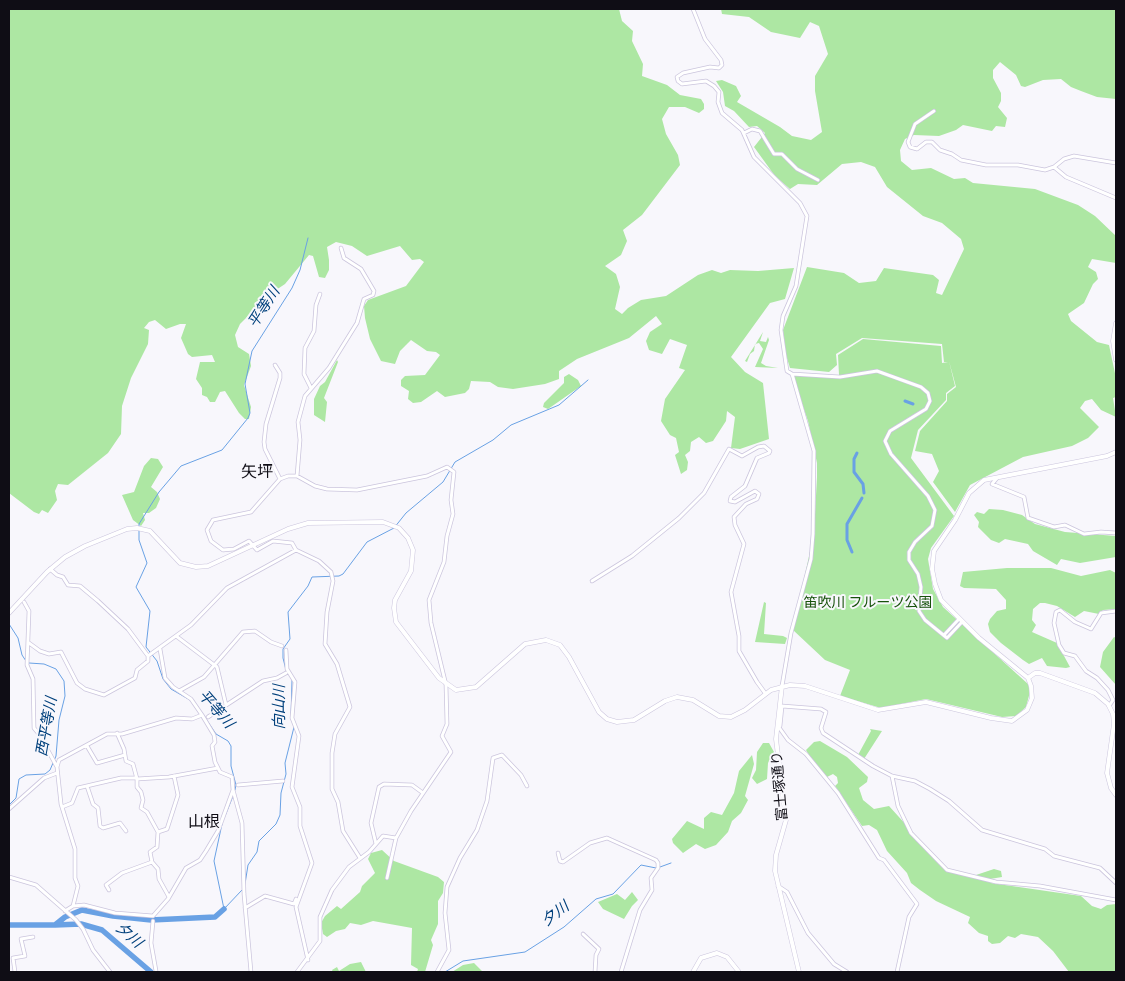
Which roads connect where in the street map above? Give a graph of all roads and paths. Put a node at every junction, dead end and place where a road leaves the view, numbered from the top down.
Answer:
1 (693, 9) edge
2 (934, 111) dead end
3 (744, 133) junction
4 (1116, 164) edge
5 (1054, 167) junction
6 (818, 180) dead end
7 (1116, 198) edge
8 (341, 248) dead end
9 (320, 294) dead end
10 (1116, 323) edge
11 (1116, 360) edge
12 (275, 365) dead end
13 (792, 374) junction
14 (311, 388) junction
15 (1115, 454) edge
16 (297, 476) junction
17 (1000, 476) junction
18 (280, 479) junction
19 (1116, 533) edge
20 (252, 546) junction
21 (296, 550) junction
22 (50, 569) junction
23 (592, 581) dead end
24 (24, 602) dead end
25 (1116, 611) edge
26 (9, 613) edge
27 (960, 620) junction
28 (176, 636) junction
29 (29, 643) junction
30 (282, 646) dead end
31 (160, 649) junction
32 (286, 650) dead end
33 (150, 654) junction
34 (215, 665) junction
35 (286, 673) dead end
36 (1028, 678) junction
37 (446, 685) junction
38 (782, 686) junction
39 (179, 691) junction
40 (765, 693) junction
41 (226, 705) junction
42 (1109, 706) junction
43 (202, 715) junction
44 (208, 717) dead end
45 (778, 726) junction
46 (117, 732) junction
47 (87, 746) junction
48 (125, 755) junction
49 (54, 765) junction
50 (218, 768) junction
51 (56, 773) junction
52 (174, 776) junction
53 (892, 776) junction
54 (137, 778) junction
55 (283, 781) dead end
56 (238, 785) dead end
57 (87, 786) junction
58 (527, 786) dead end
59 (233, 790) junction
60 (423, 793) junction
61 (1116, 795) edge
62 (62, 807) junction
63 (9, 809) edge
64 (126, 831) dead end
65 (158, 832) junction
66 (396, 838) junction
67 (376, 844) junction
68 (558, 853) dead end
69 (360, 858) junction
70 (152, 862) junction
71 (9, 877) edge
72 (387, 878) dead end
73 (1116, 883) edge
74 (777, 886) junction
75 (109, 890) dead end
76 (169, 897) junction
77 (298, 899) junction
78 (1116, 900) edge
79 (73, 906) junction
80 (245, 908) junction
81 (66, 912) junction
82 (153, 921) dead end
83 (583, 934) dead end
84 (33, 937) dead end
85 (308, 960) junction
86 (15, 972) edge
87 (110, 972) edge
88 (157, 972) edge
89 (251, 972) edge
90 (297, 972) edge
91 (438, 972) edge
92 (595, 972) edge
93 (621, 972) edge
94 (693, 972) edge
95 (739, 972) edge
96 (799, 972) edge
97 (847, 972) edge
98 (896, 972) edge

1 - 3 street
2 - 5 street
3 - 6 street
3 - 13 street
4 - 5 street
5 - 7 street
8 - 14 street
9 - 14 street
10 - 11 street
12 - 18 street
13 - 27 street
13 - 38 street
14 - 16 street
15 - 17 street
16 - 18 street
16 - 37 street
17 - 19 street
17 - 27 street
18 - 20 street
20 - 21 street
20 - 22 street
20 - 37 street
21 - 28 street
21 - 69 street
22 - 26 street
22 - 33 street
23 - 40 street
24 - 29 street
25 - 42 street
27 - 36 street
28 - 31 street
28 - 34 street
29 - 33 street
29 - 49 street
30 - 34 street
31 - 33 street
31 - 39 street
32 - 77 street
34 - 39 street
34 - 41 street
35 - 41 street
36 - 38 street
36 - 42 street
37 - 40 street
37 - 60 street
38 - 40 street
38 - 45 street, 富士塚通り
39 - 43 street
41 - 44 street
42 - 61 street
43 - 46 street
43 - 50 street
45 - 53 street
45 - 74 street, 富士塚通り
45 - 98 street
46 - 47 street
46 - 48 street
47 - 48 street
47 - 49 street
48 - 54 street
49 - 51 street
50 - 52 street
50 - 59 street
51 - 62 street
51 - 63 street
52 - 54 street
52 - 65 street
53 - 73 street
53 - 78 street
54 - 57 street
54 - 65 street
55 - 56 street
57 - 62 street
57 - 64 street
58 - 91 street
59 - 76 street
59 - 80 street
60 - 66 street
60 - 67 street
62 - 79 street
65 - 70 street
66 - 67 street
66 - 72 street
67 - 69 street
68 - 93 street
69 - 85 street
70 - 75 street
70 - 76 street
71 - 81 street
74 - 96 street, 富士塚通り
74 - 97 street
76 - 79 street
77 - 80 street
77 - 85 street
79 - 81 street
80 - 89 street
81 - 87 street
82 - 88 street
83 - 92 street
84 - 86 street
85 - 90 street
94 - 95 street

